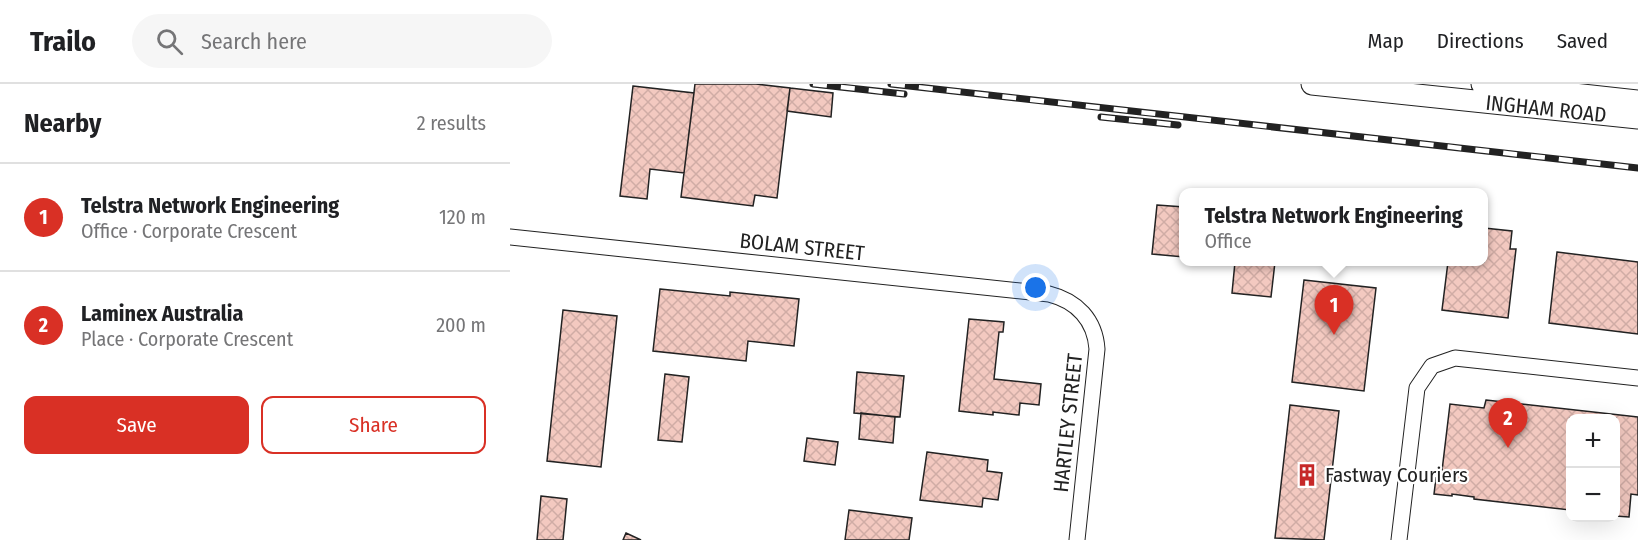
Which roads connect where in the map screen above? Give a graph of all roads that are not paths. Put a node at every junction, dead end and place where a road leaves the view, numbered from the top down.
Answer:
1 (1312, 84) edge
2 (1482, 84) edge
3 (1638, 100) edge
4 (1638, 118) edge
5 (510, 237) edge
6 (1083, 313) joint
7 (1638, 378) edge
8 (1077, 540) edge
9 (1399, 540) edge

1 - 4 main road, INGHAM ROAD
2 - 3 main road, INGHAM ROAD
5 - 6 street, BOLAM STREET
6 - 8 street, HARTLEY STREET
7 - 9 street

